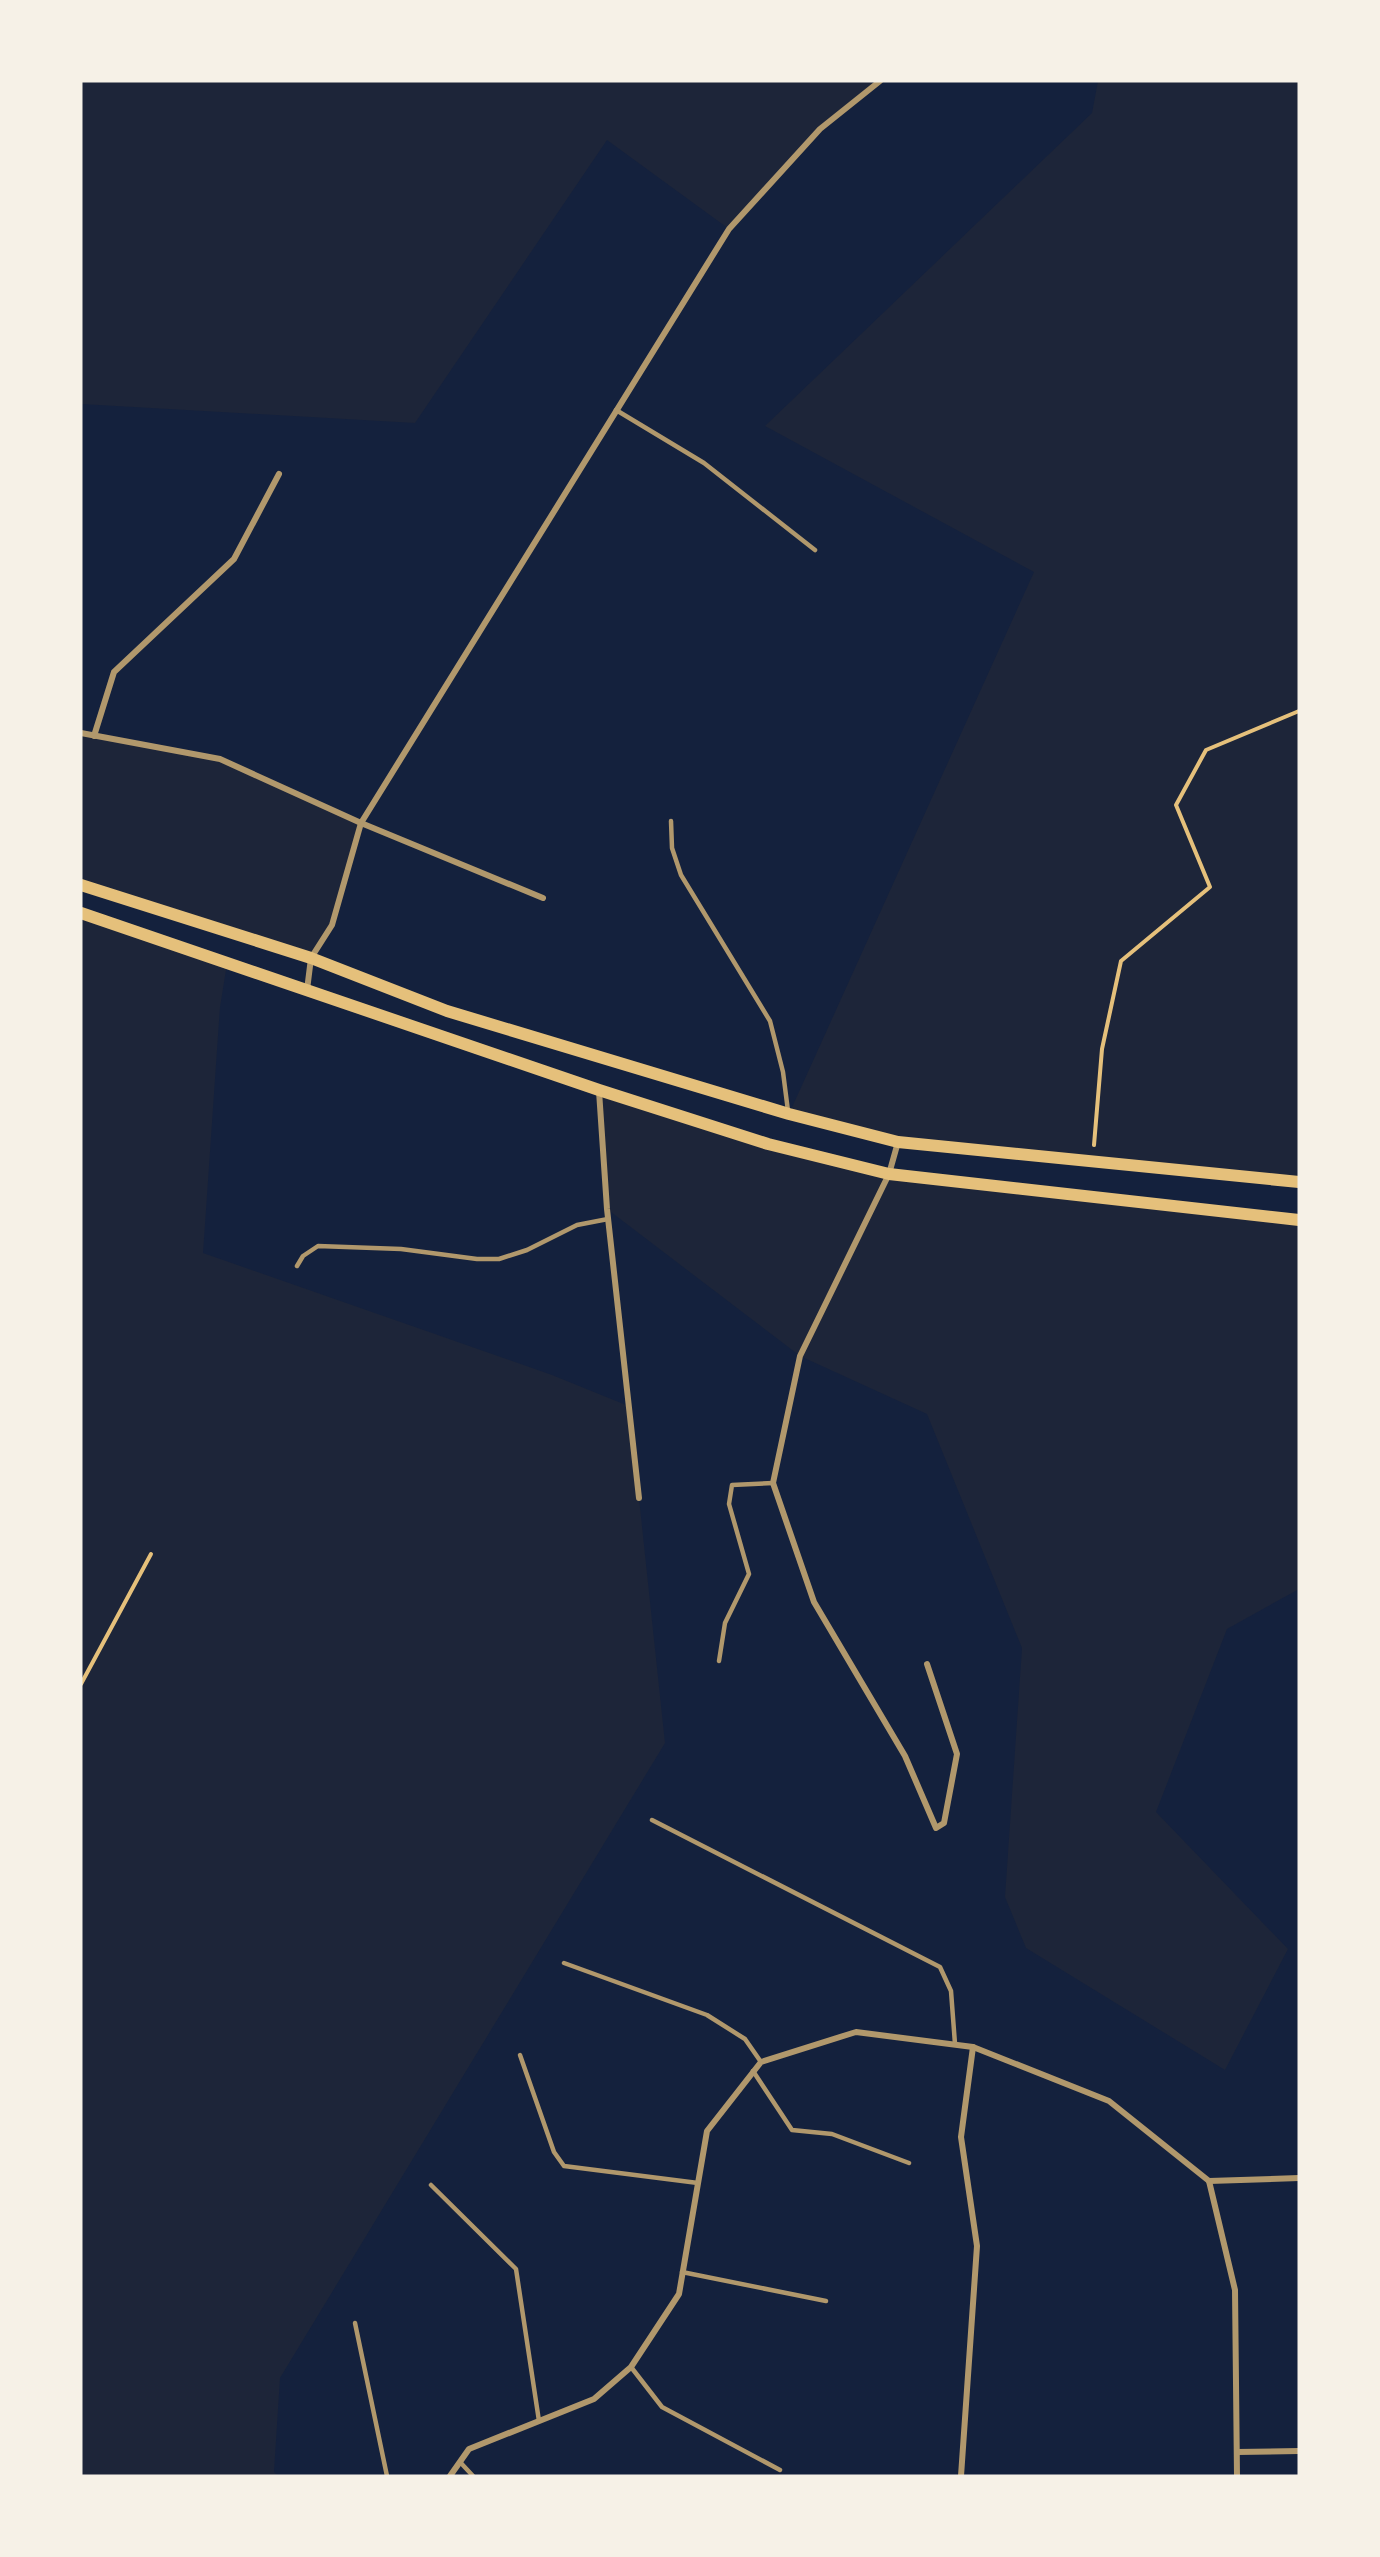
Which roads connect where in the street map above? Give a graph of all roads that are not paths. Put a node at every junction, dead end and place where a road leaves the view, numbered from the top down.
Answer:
1 (880, 81) edge
2 (616, 410) junction
3 (279, 474) dead end
4 (815, 550) dead end
5 (81, 734) edge
6 (94, 736) junction
7 (671, 822) dead end
8 (361, 823) junction
9 (81, 885) edge
10 (543, 898) dead end
11 (81, 913) edge
12 (311, 958) junction
13 (307, 991) junction
14 (599, 1090) junction
15 (789, 1114) junction
16 (898, 1142) junction
17 (889, 1174) junction
18 (1299, 1182) edge
19 (608, 1219) junction
20 (1299, 1220) edge
21 (297, 1266) dead end
22 (773, 1483) junction
23 (639, 1498) dead end
24 (719, 1661) dead end
25 (927, 1664) dead end
26 (652, 1820) dead end
27 (564, 1963) dead end
28 (955, 2044) junction
29 (973, 2047) junction
30 (520, 2055) dead end
31 (761, 2062) junction
32 (753, 2071) junction
33 (909, 2163) dead end
34 (1299, 2178) edge
35 (1209, 2181) junction
36 (698, 2183) junction
37 (431, 2185) dead end
38 (682, 2272) junction
39 (826, 2301) dead end
40 (355, 2323) dead end
41 (631, 2367) junction
42 (539, 2421) junction
43 (1299, 2451) edge
44 (1237, 2452) junction
45 (460, 2462) junction
46 (780, 2470) dead end
47 (387, 2476) edge
48 (450, 2476) edge
49 (473, 2476) edge
50 (961, 2476) edge
51 (1237, 2476) edge

1 - 2 street
2 - 4 lane
2 - 8 street
3 - 6 street
5 - 6 street
6 - 8 street
7 - 15 lane
8 - 10 street
8 - 12 street
9 - 12 main road
11 - 13 main road
12 - 13 street
12 - 15 main road
13 - 14 main road
14 - 17 main road
14 - 19 street
15 - 16 main road
16 - 17 street
16 - 18 main road
17 - 20 main road
17 - 22 street
19 - 21 lane
19 - 23 street
22 - 24 lane
22 - 25 street
26 - 28 lane
27 - 31 lane
28 - 29 street
28 - 31 street
29 - 35 street
29 - 50 street
30 - 36 lane
31 - 32 street
32 - 33 lane
32 - 36 street
34 - 35 street
35 - 44 street
36 - 38 street
37 - 42 lane
38 - 39 lane
38 - 41 street
40 - 47 lane
41 - 42 street
41 - 46 lane
42 - 45 street
43 - 44 street
44 - 51 street
45 - 48 street
45 - 49 lane

